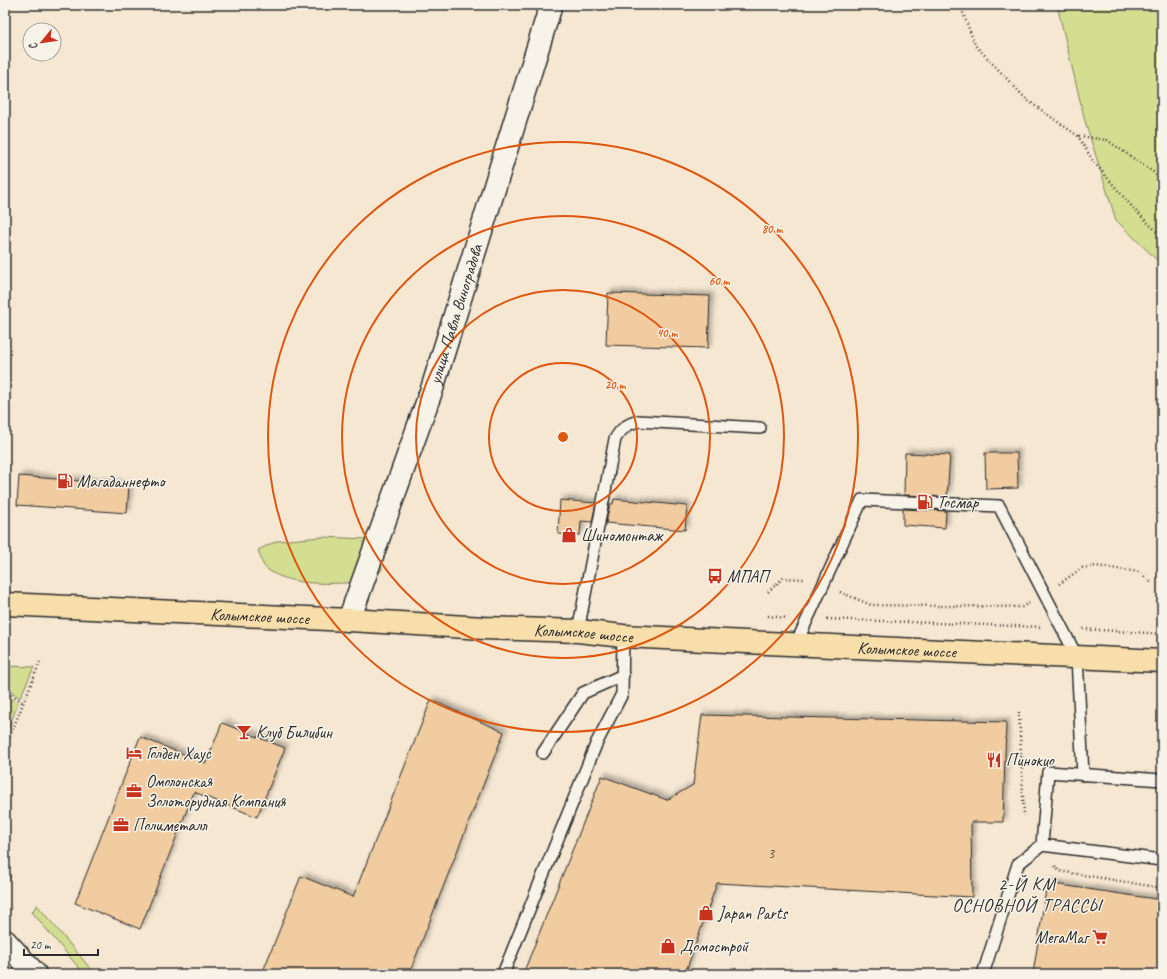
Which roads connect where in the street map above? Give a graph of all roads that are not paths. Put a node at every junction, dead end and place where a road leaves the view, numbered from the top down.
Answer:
1 (551, 5) edge
2 (760, 428) dead end
3 (5, 604) edge
4 (349, 620) junction
5 (578, 631) junction
6 (623, 636) junction
7 (796, 644) junction
8 (1077, 656) junction
9 (1162, 661) edge
10 (623, 675) junction
11 (543, 753) dead end
12 (1083, 775) junction
13 (1162, 780) edge
14 (1042, 845) junction
15 (1162, 860) edge
16 (5, 941) edge
17 (34, 974) edge
18 (503, 974) edge
19 (983, 974) edge

1 - 4 street, улица Павла Виноградова
2 - 5 lane
3 - 4 main road, Колымское шоссе
4 - 5 main road, Колымское шоссе
5 - 6 main road, Колымское шоссе
6 - 7 main road, Колымское шоссе
6 - 10 lane
7 - 8 main road, Колымское шоссе
7 - 8 lane
8 - 9 main road, Колымское шоссе
8 - 12 lane
10 - 11 lane
10 - 18 lane
12 - 13 lane
12 - 14 lane
14 - 15 lane
14 - 19 lane
16 - 17 street

